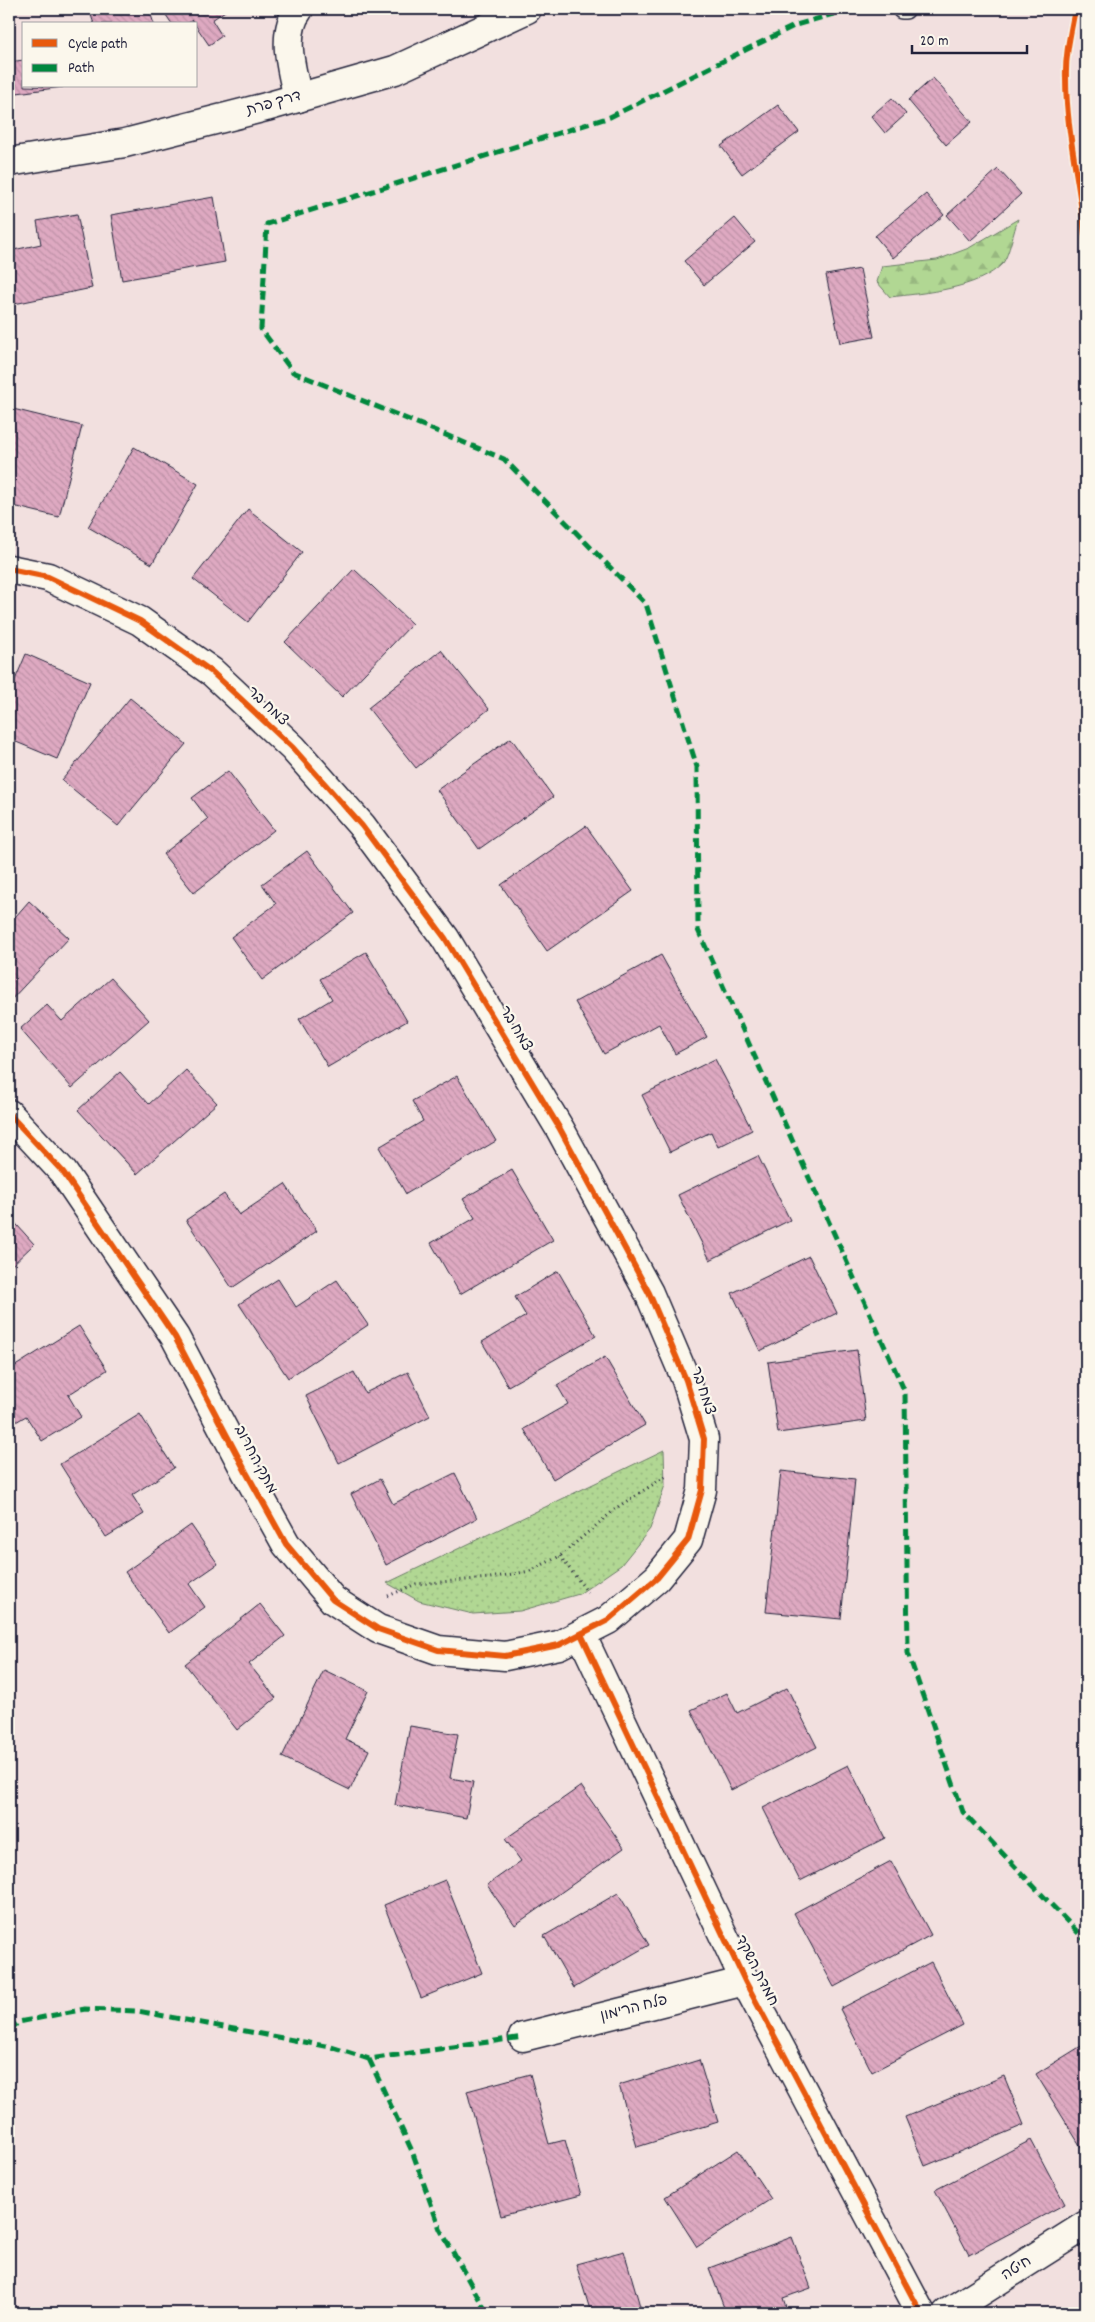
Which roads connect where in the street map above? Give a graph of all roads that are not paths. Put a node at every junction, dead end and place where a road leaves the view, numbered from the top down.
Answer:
1 (299, 9) edge
2 (527, 9) edge
3 (298, 98) junction
4 (9, 162) edge
5 (9, 569) edge
6 (9, 1114) edge
7 (581, 1634) junction
8 (746, 1981) junction
9 (523, 2037) dead end
10 (1086, 2225) edge
11 (921, 2313) edge
12 (947, 2313) edge

1 - 3 street
2 - 3 street, דרך פרת
3 - 4 street, דרך פרת
5 - 7 street, צמח בר
6 - 7 street, מתק החרוב
7 - 8 street, חמדת השקד
8 - 9 street, פלח הרימון
8 - 11 street, חמדת השקד
10 - 12 street, חיטה

